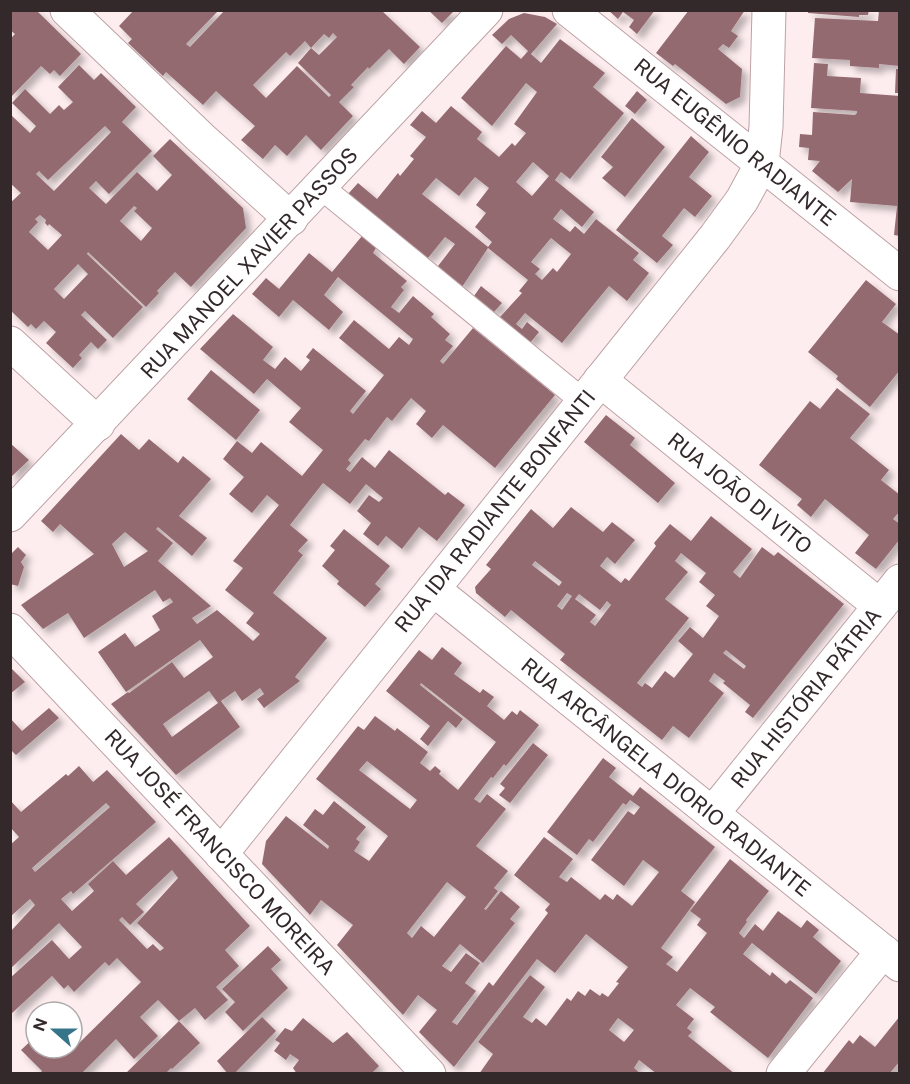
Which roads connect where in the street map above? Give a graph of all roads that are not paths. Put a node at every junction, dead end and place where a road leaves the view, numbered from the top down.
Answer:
1 (67, 10) edge
2 (486, 10) edge
3 (569, 10) edge
4 (769, 10) edge
5 (762, 163) junction
6 (321, 187) junction
7 (291, 219) junction
8 (900, 274) edge
9 (10, 343) edge
10 (591, 390) junction
11 (98, 424) junction
12 (10, 515) edge
13 (433, 589) junction
14 (890, 594) edge
15 (10, 630) edge
16 (712, 814) junction
17 (221, 854) junction
18 (891, 958) edge
19 (429, 1074) edge
20 (783, 1074) edge

1 - 7 street
2 - 6 street, RUA MANOEL XAVIER PASSOS
3 - 5 street, RUA EUGÊNIO RADIANTE
4 - 5 street
5 - 8 street, RUA EUGÊNIO RADIANTE
5 - 10 street, RUA IDA RADIANTE BONFANTI
6 - 7 street, RUA MANOEL XAVIER PASSOS
6 - 10 lane
7 - 11 street, RUA MANOEL XAVIER PASSOS
9 - 11 street
10 - 13 street, RUA IDA RADIANTE BONFANTI
10 - 14 street, RUA JOÃO DI VITO
11 - 12 street, RUA MANOEL XAVIER PASSOS
13 - 16 street, RUA ARCÂNGELA DIORIO RADIANTE
13 - 17 street, RUA IDA RADIANTE BONFANTI
14 - 16 street, RUA HISTÓRIA PÁTRIA
15 - 17 street, RUA JOSÉ FRANCISCO MOREIRA
16 - 18 street, RUA ARCÂNGELA DIORIO RADIANTE
17 - 19 street, RUA JOSÉ FRANCISCO MOREIRA
18 - 20 street

